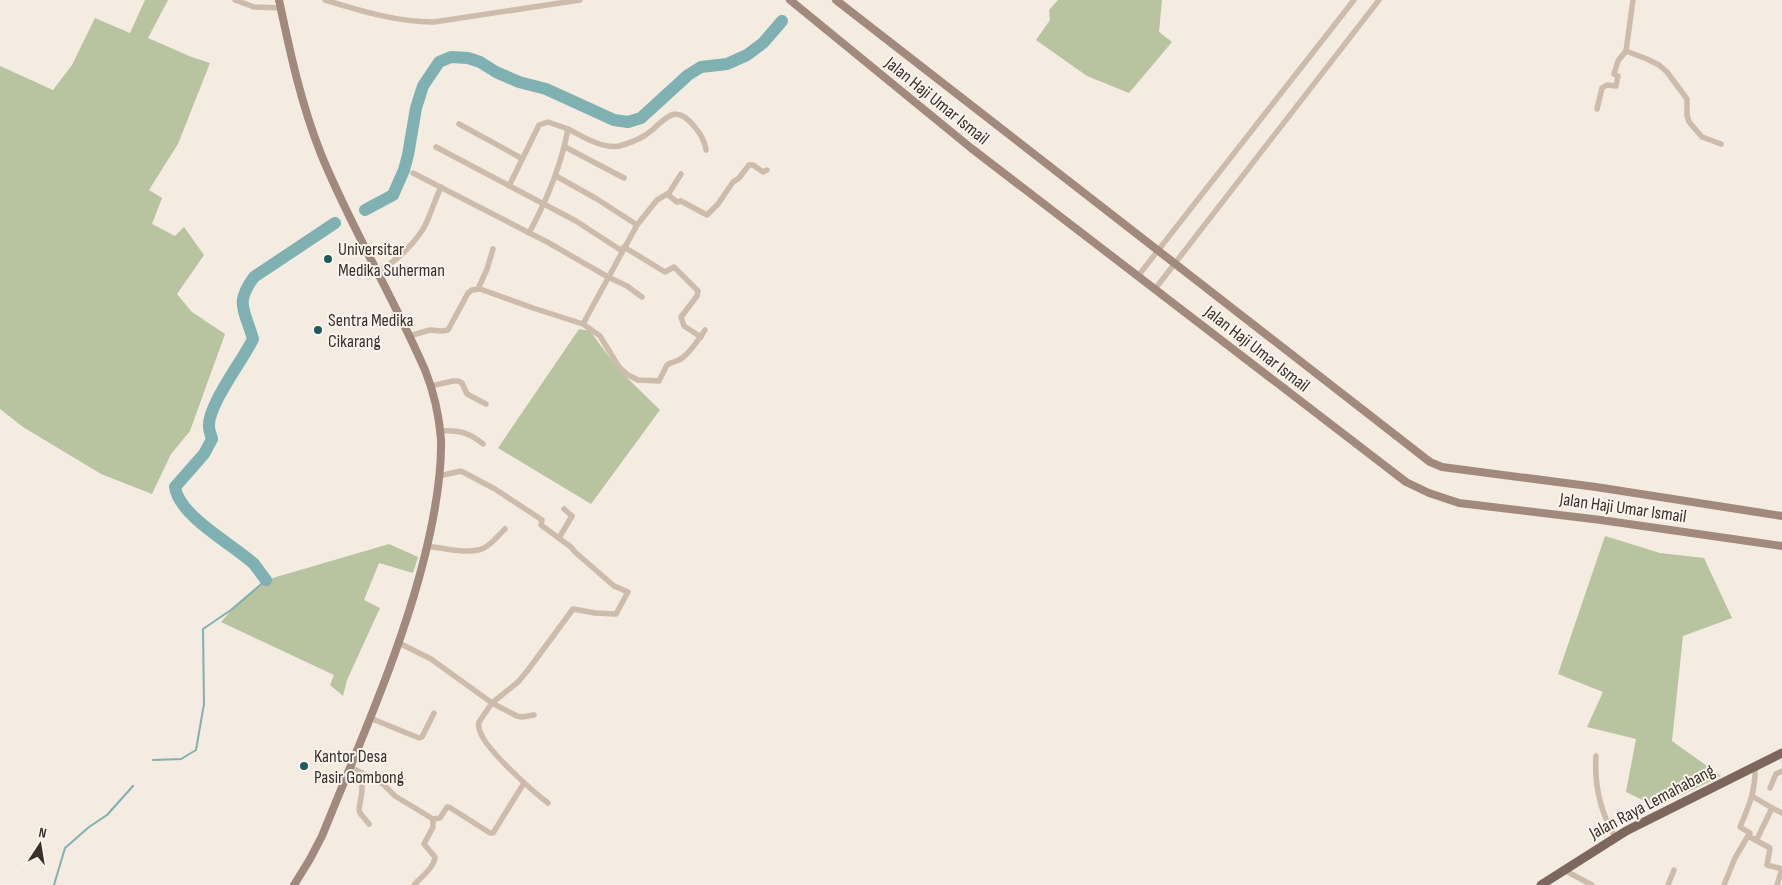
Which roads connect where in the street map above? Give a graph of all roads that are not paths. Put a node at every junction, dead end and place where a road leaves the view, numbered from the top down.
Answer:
1 (235, 0) edge
2 (325, 0) edge
3 (580, 0) edge
4 (790, 0) edge
5 (836, 0) edge
6 (1354, 0) edge
7 (1379, 0) edge
8 (1633, 0) edge
9 (280, 4) edge
10 (1626, 51) junction
11 (1597, 109) dead end
12 (459, 124) dead end
13 (568, 129) junction
14 (1721, 144) dead end
15 (436, 147) dead end
16 (565, 147) junction
17 (706, 150) dead end
18 (521, 158) junction
19 (767, 170) dead end
20 (413, 173) dead end
21 (681, 174) dead end
22 (556, 176) junction
23 (624, 178) dead end
24 (509, 186) junction
25 (441, 187) junction
26 (667, 194) junction
27 (544, 205) junction
28 (637, 225) junction
29 (529, 233) junction
30 (493, 249) dead end
31 (623, 249) junction
32 (1158, 250) junction
33 (1175, 263) junction
34 (378, 272) junction
35 (1138, 276) junction
36 (608, 277) junction
37 (478, 289) junction
38 (1156, 289) junction
39 (642, 298) dead end
40 (583, 324) junction
41 (705, 330) dead end
42 (410, 336) junction
43 (701, 337) junction
44 (431, 386) junction
45 (486, 404) dead end
46 (440, 431) junction
47 (483, 444) dead end
48 (439, 476) junction
49 (564, 509) dead end
50 (1782, 516) edge
51 (505, 529) dead end
52 (560, 538) junction
53 (427, 546) junction
54 (1782, 546) edge
55 (398, 643) junction
56 (492, 703) junction
57 (434, 712) dead end
58 (534, 715) dead end
59 (370, 718) junction
60 (1782, 753) edge
61 (1596, 756) dead end
62 (350, 766) junction
63 (1755, 766) junction
64 (362, 772) junction
65 (1782, 772) edge
66 (524, 783) junction
67 (1770, 788) dead end
68 (1752, 796) junction
69 (548, 803) dead end
70 (1772, 808) junction
71 (1782, 813) edge
72 (433, 819) junction
73 (369, 824) dead end
74 (1748, 836) junction
75 (1615, 837) junction
76 (1757, 839) junction
77 (1564, 870) junction
78 (1674, 870) dead end
79 (294, 885) edge
80 (414, 885) edge
81 (1541, 885) edge
82 (1592, 885) edge
83 (1668, 885) edge
84 (1724, 885) edge
85 (1777, 885) edge

1 - 9 street
2 - 3 street
4 - 35 main road, Jalan Haji Umar Ismail
5 - 32 main road, Jalan Haji Umar Ismail
6 - 32 street
7 - 33 street
8 - 10 street
9 - 34 main road
10 - 11 street
10 - 14 street
12 - 18 street
13 - 16 street
13 - 17 street
13 - 18 street
15 - 24 street
16 - 22 street
16 - 23 street
18 - 24 street
19 - 26 street
20 - 25 street
21 - 26 street
22 - 27 street
22 - 28 street
24 - 27 street
25 - 29 street
25 - 34 street
26 - 28 street
27 - 29 street
27 - 31 street
28 - 31 street
29 - 36 street
30 - 37 street
31 - 36 street
31 - 43 street
32 - 33 main road, Jalan Haji Umar Ismail
32 - 35 street
33 - 38 street
33 - 50 main road, Jalan Haji Umar Ismail
34 - 42 main road
35 - 38 main road, Jalan Haji Umar Ismail
36 - 39 street
36 - 40 street
37 - 40 street
37 - 42 street
38 - 54 main road, Jalan Haji Umar Ismail
40 - 43 street
41 - 43 street
42 - 44 main road
44 - 45 street
44 - 46 main road
46 - 47 street
46 - 48 main road
48 - 52 street
48 - 53 main road
49 - 52 street
51 - 53 street
52 - 56 street
53 - 55 main road
55 - 56 street
55 - 59 main road
56 - 58 street
56 - 66 street
57 - 59 street
59 - 62 main road
60 - 63 main road, Jalan Raya Lemahabang
61 - 75 street
62 - 64 street
62 - 79 main road
63 - 68 street
63 - 75 main road, Jalan Raya Lemahabang
64 - 72 street
64 - 73 street
65 - 67 street
66 - 69 street
66 - 72 street
68 - 70 street
68 - 74 street
70 - 71 street
70 - 76 street
72 - 80 street
74 - 76 street
74 - 84 street
75 - 77 main road, Jalan Raya Lemahabang
76 - 85 street
77 - 81 main road, Jalan Raya Lemahabang
77 - 82 street
78 - 83 street

